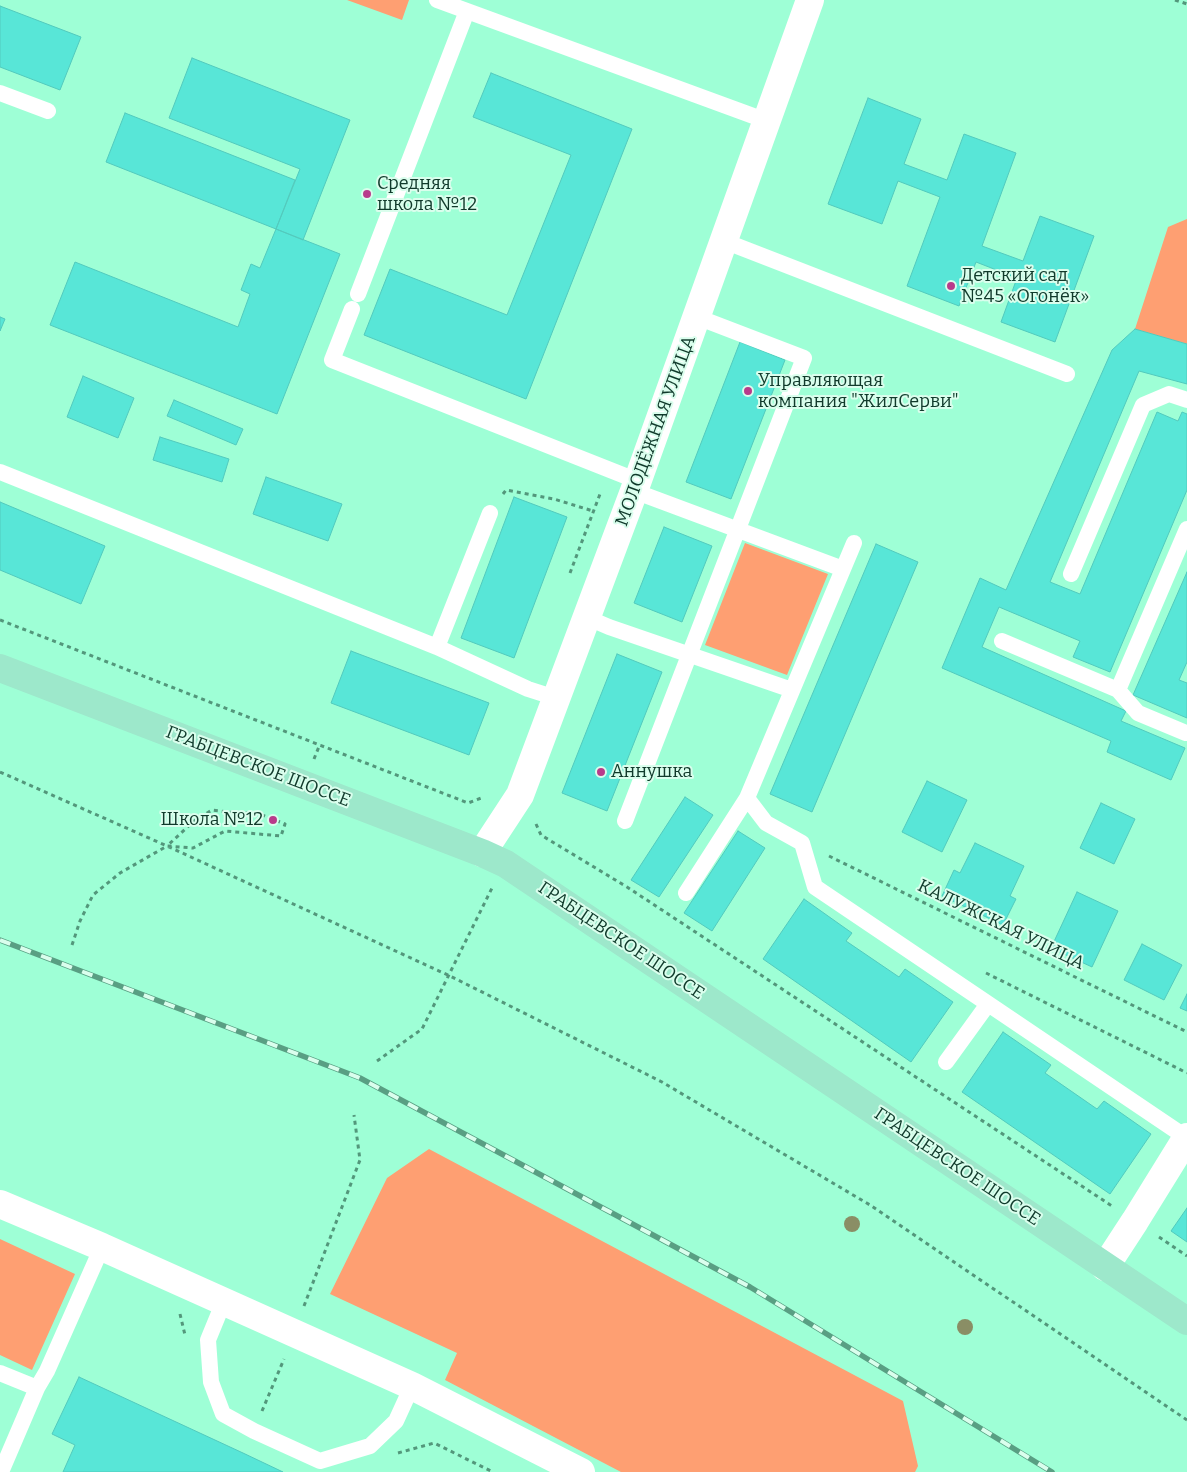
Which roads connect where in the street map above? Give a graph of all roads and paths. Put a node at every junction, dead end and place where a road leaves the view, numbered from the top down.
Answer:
1 (437, 0) edge
2 (810, 0) edge
3 (1175, 0) edge
4 (1187, 4) edge
5 (467, 11) junction
6 (0, 92) edge
7 (48, 111) dead end
8 (767, 121) junction
9 (724, 241) junction
10 (697, 317) junction
11 (1067, 374) dead end
12 (1187, 400) edge
13 (0, 472) edge
14 (636, 486) junction
15 (593, 511) dead end
16 (490, 513) joint
17 (1187, 529) edge
18 (738, 530) junction
19 (854, 543) dead end
20 (843, 569) junction
21 (1070, 574) dead end
22 (588, 618) junction
23 (1002, 641) dead end
24 (437, 647) junction
25 (689, 653) junction
26 (0, 668) edge
27 (792, 690) junction
28 (1118, 690) junction
29 (556, 698) junction
30 (1186, 733) edge
31 (320, 744) dead end
32 (313, 762) dead end
33 (0, 772) edge
34 (747, 798) junction
35 (534, 820) dead end
36 (625, 821) dead end
37 (530, 827) dead end
38 (802, 842) junction
39 (166, 846) junction
40 (494, 858) junction
41 (686, 893) dead end
42 (72, 945) dead end
43 (984, 971) dead end
44 (450, 976) junction
45 (988, 1004) junction
46 (1187, 1032) edge
47 (377, 1061) dead end
48 (946, 1062) dead end
49 (1187, 1073) edge
50 (354, 1115) dead end
51 (1187, 1138) edge
52 (0, 1204) edge
53 (102, 1247) junction
54 (1106, 1266) junction
55 (224, 1301) junction
56 (1187, 1320) edge
57 (294, 1333) junction
58 (0, 1373) edge
59 (412, 1386) junction
60 (38, 1388) junction
61 (1187, 1420) edge
62 (254, 1431) junction
63 (398, 1453) dead end
64 (1, 1472) edge
65 (493, 1472) edge
66 (581, 1472) edge

1 - 5 lane
2 - 8 street, МОЛОДЁЖНАЯ УЛИЦА
3 - 4 path
5 - 8 lane
5 - 14 lane
6 - 7 lane
8 - 9 street, МОЛОДЁЖНАЯ УЛИЦА
9 - 10 street, МОЛОДЁЖНАЯ УЛИЦА
9 - 11 lane
10 - 14 street, МОЛОДЁЖНАЯ УЛИЦА
10 - 18 lane
12 - 21 lane
13 - 24 lane
14 - 18 lane
14 - 22 street, МОЛОДЁЖНАЯ УЛИЦА
15 - 16 path
16 - 24 lane
17 - 28 lane
18 - 20 lane
18 - 25 lane
19 - 20 lane
20 - 27 lane
22 - 25 lane
22 - 29 street, МОЛОДЁЖНАЯ УЛИЦА
23 - 28 lane
24 - 29 lane
25 - 27 lane
25 - 36 lane
26 - 40 main road, ГРАБЦЕВСКОЕ ШОССЕ
27 - 34 lane
28 - 30 lane
29 - 40 street, МОЛОДЁЖНАЯ УЛИЦА
31 - 32 path
33 - 39 path
34 - 38 lane
34 - 41 lane
35 - 37 path
38 - 45 lane
38 - 46 path, КАЛУЖСКАЯ УЛИЦА
39 - 39 path
39 - 42 path
39 - 44 path
40 - 44 path
40 - 54 main road, ГРАБЦЕВСКОЕ ШОССЕ
43 - 49 path
44 - 47 path
44 - 61 path
45 - 48 lane
45 - 51 lane
50 - 57 path
51 - 54 street
52 - 53 street
53 - 55 street
53 - 60 lane
54 - 56 main road, ГРАБЦЕВСКОЕ ШОССЕ
55 - 57 street
55 - 62 lane
57 - 59 street
57 - 62 path
58 - 60 lane
59 - 62 lane
59 - 66 street
60 - 64 lane
63 - 65 path

